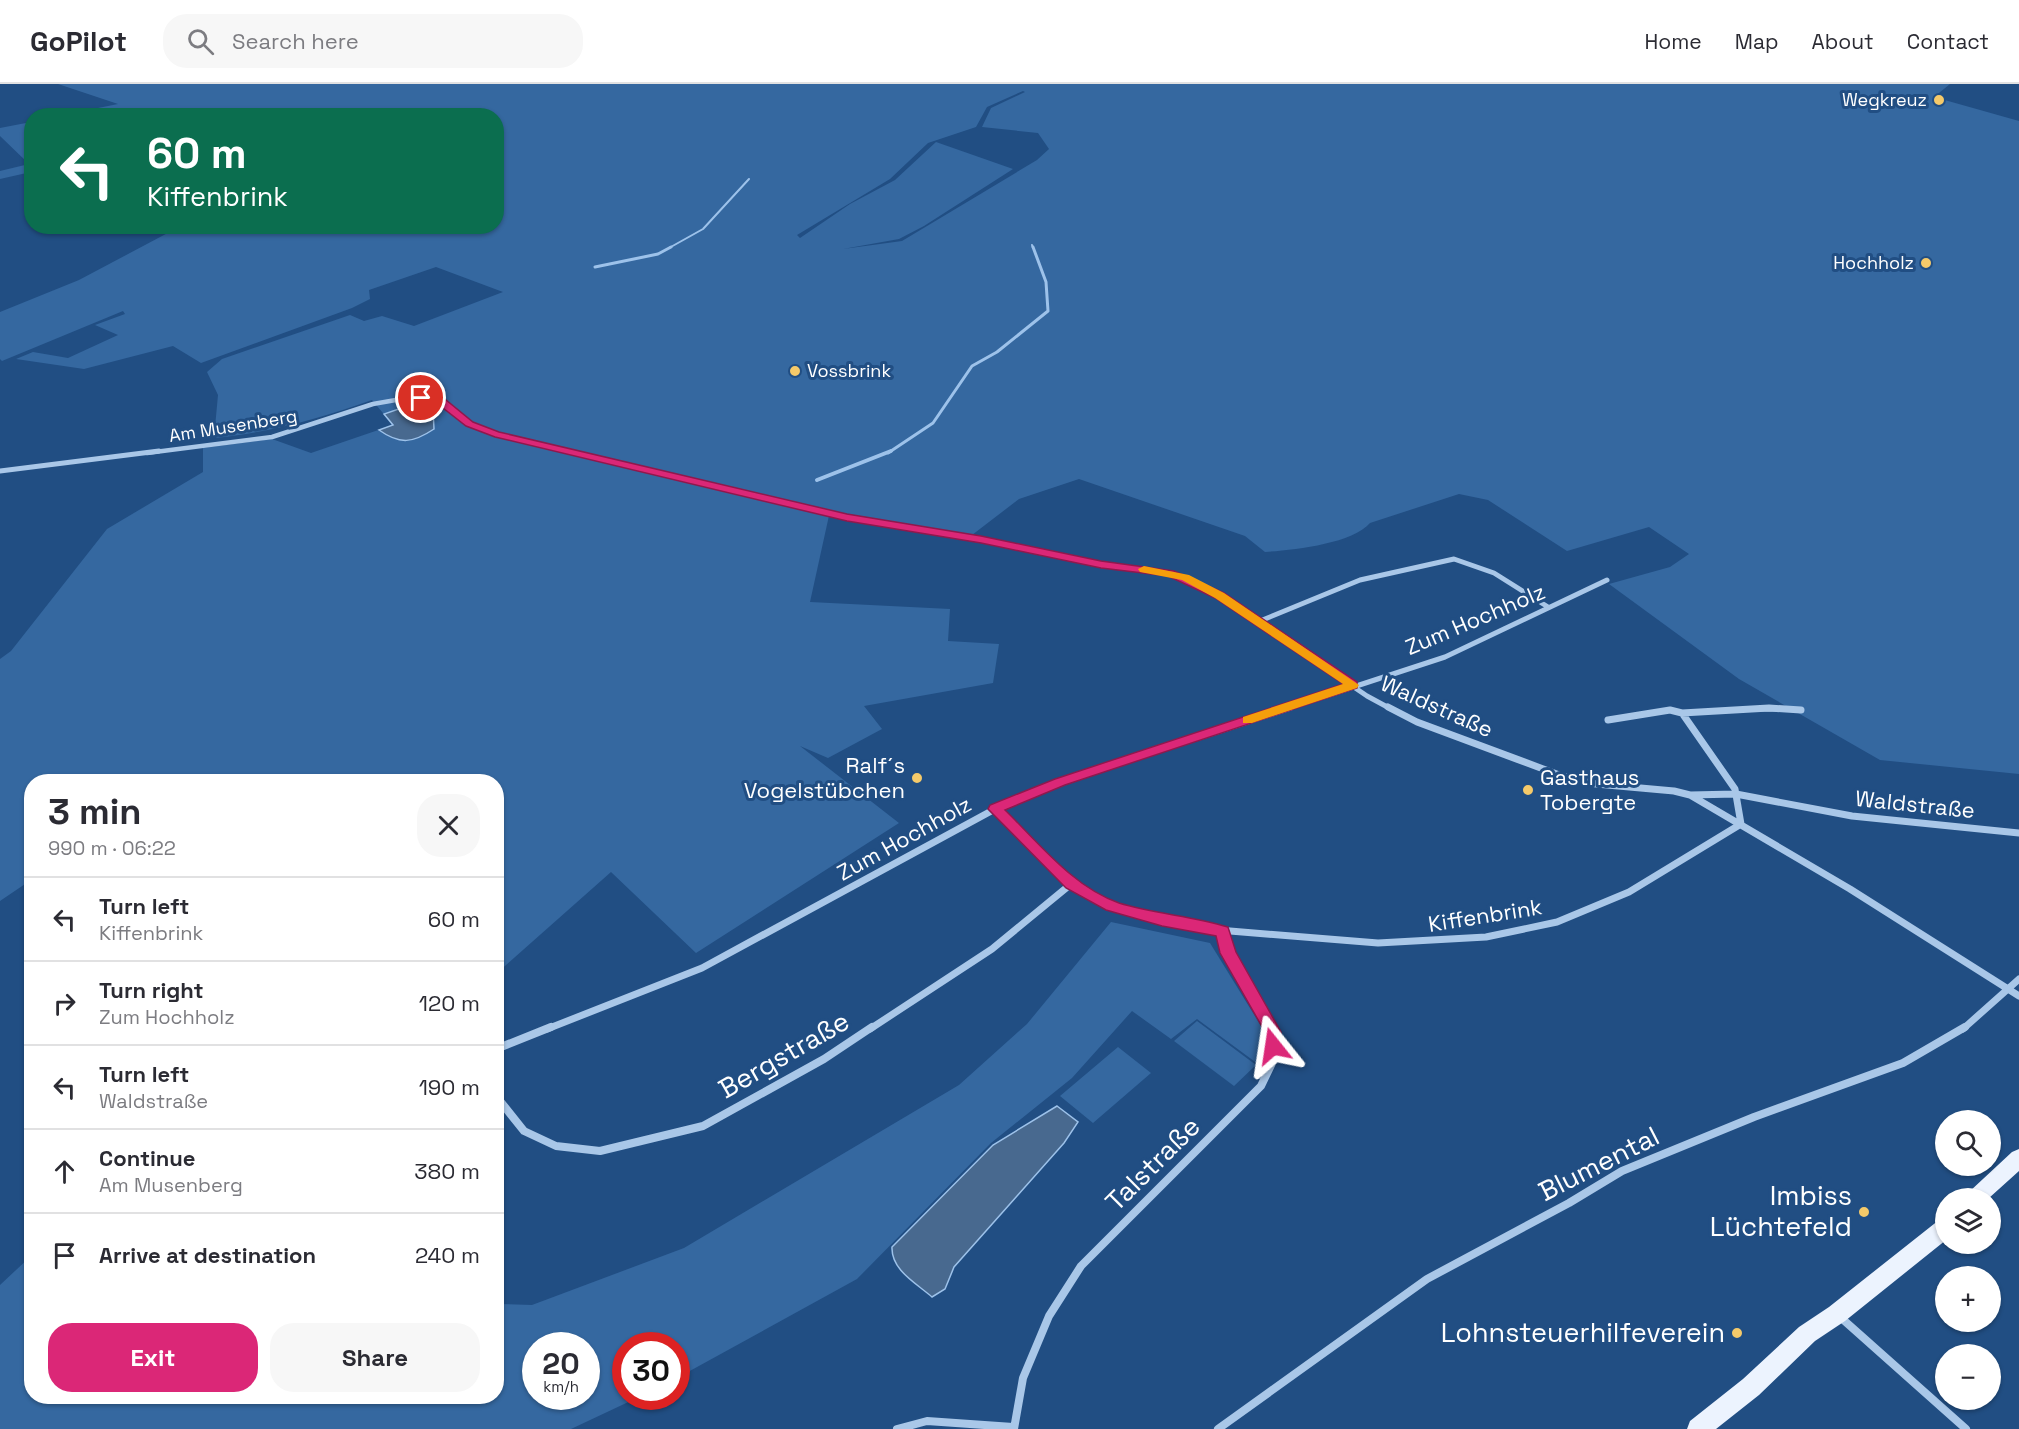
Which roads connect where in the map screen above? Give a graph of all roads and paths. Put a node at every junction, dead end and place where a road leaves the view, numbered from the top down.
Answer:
1 (0, 471) edge
2 (738, 493) joint
3 (1607, 580) dead end
4 (1548, 607) junction
5 (1260, 621) junction
6 (1353, 685) junction
7 (1800, 710) dead end
8 (1682, 713) junction
9 (1608, 720) dead end
10 (1737, 794) junction
11 (1690, 795) junction
12 (995, 809) junction
13 (1741, 824) junction
14 (2019, 833) edge
15 (1071, 884) junction
16 (1222, 931) junction
17 (2019, 979) edge
18 (2009, 990) junction
19 (2019, 996) edge
20 (504, 1046) edge
21 (504, 1106) edge
22 (2019, 1158) edge
23 (1987, 1188) edge
24 (1935, 1236) edge
25 (1837, 1314) junction
26 (1013, 1428) edge
27 (897, 1429) edge
28 (1218, 1429) edge
29 (1698, 1429) edge
30 (1966, 1429) edge

1 - 2 street, Am Musenberg
2 - 5 street, Waldstraße
3 - 4 street, Zum Hochholz
4 - 5 street
4 - 6 street, Zum Hochholz
5 - 6 street, Waldstraße
6 - 11 street, Waldstraße
6 - 12 street, Zum Hochholz
7 - 8 street
8 - 9 street
8 - 10 street
10 - 11 street, Waldstraße
10 - 13 street
10 - 14 street, Waldstraße
11 - 13 street, Waldstraße
12 - 15 street, Kiffenbrink
12 - 20 street, Zum Hochholz
13 - 16 street, Kiffenbrink
13 - 18 street
15 - 16 street, Kiffenbrink
15 - 21 street, Bergstraße
16 - 26 street, Talstraße
17 - 18 street, Blumental
18 - 19 street
18 - 28 street, Blumental
22 - 23 main road
24 - 25 main road
25 - 29 main road
25 - 30 street
26 - 27 street

